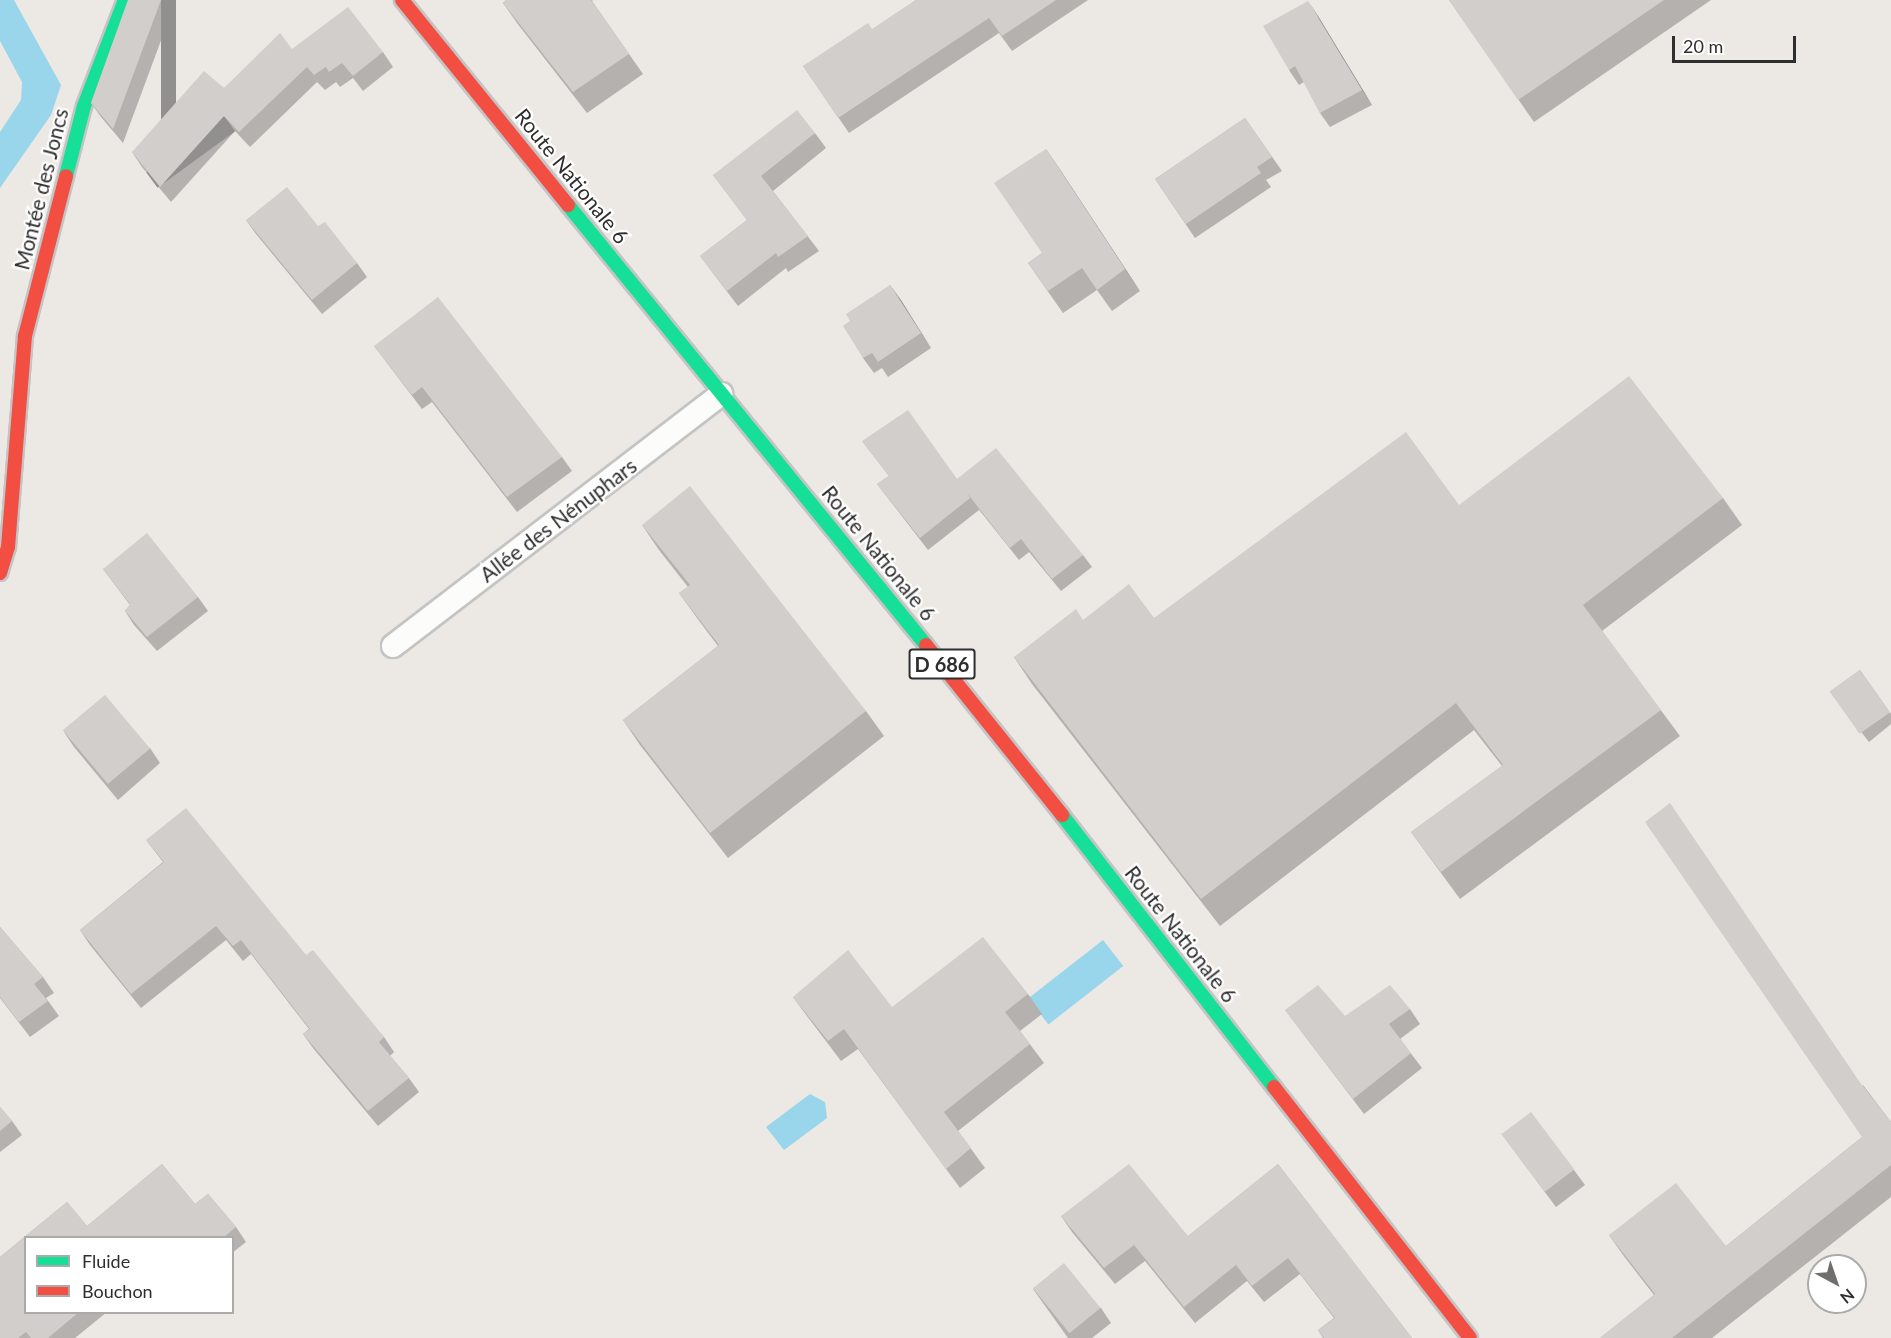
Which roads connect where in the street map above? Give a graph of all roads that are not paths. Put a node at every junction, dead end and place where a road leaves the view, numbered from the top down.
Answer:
1 (124, 0) edge
2 (402, 0) edge
3 (722, 394) junction
4 (0, 573) edge
5 (393, 645) dead end
6 (1470, 1338) edge

1 - 4 main road, Montée des Joncs
2 - 3 main road, Route Nationale 6 / D 686
3 - 5 lane, Allée des Nénuphars
3 - 6 main road, Route Nationale 6 / D 686

